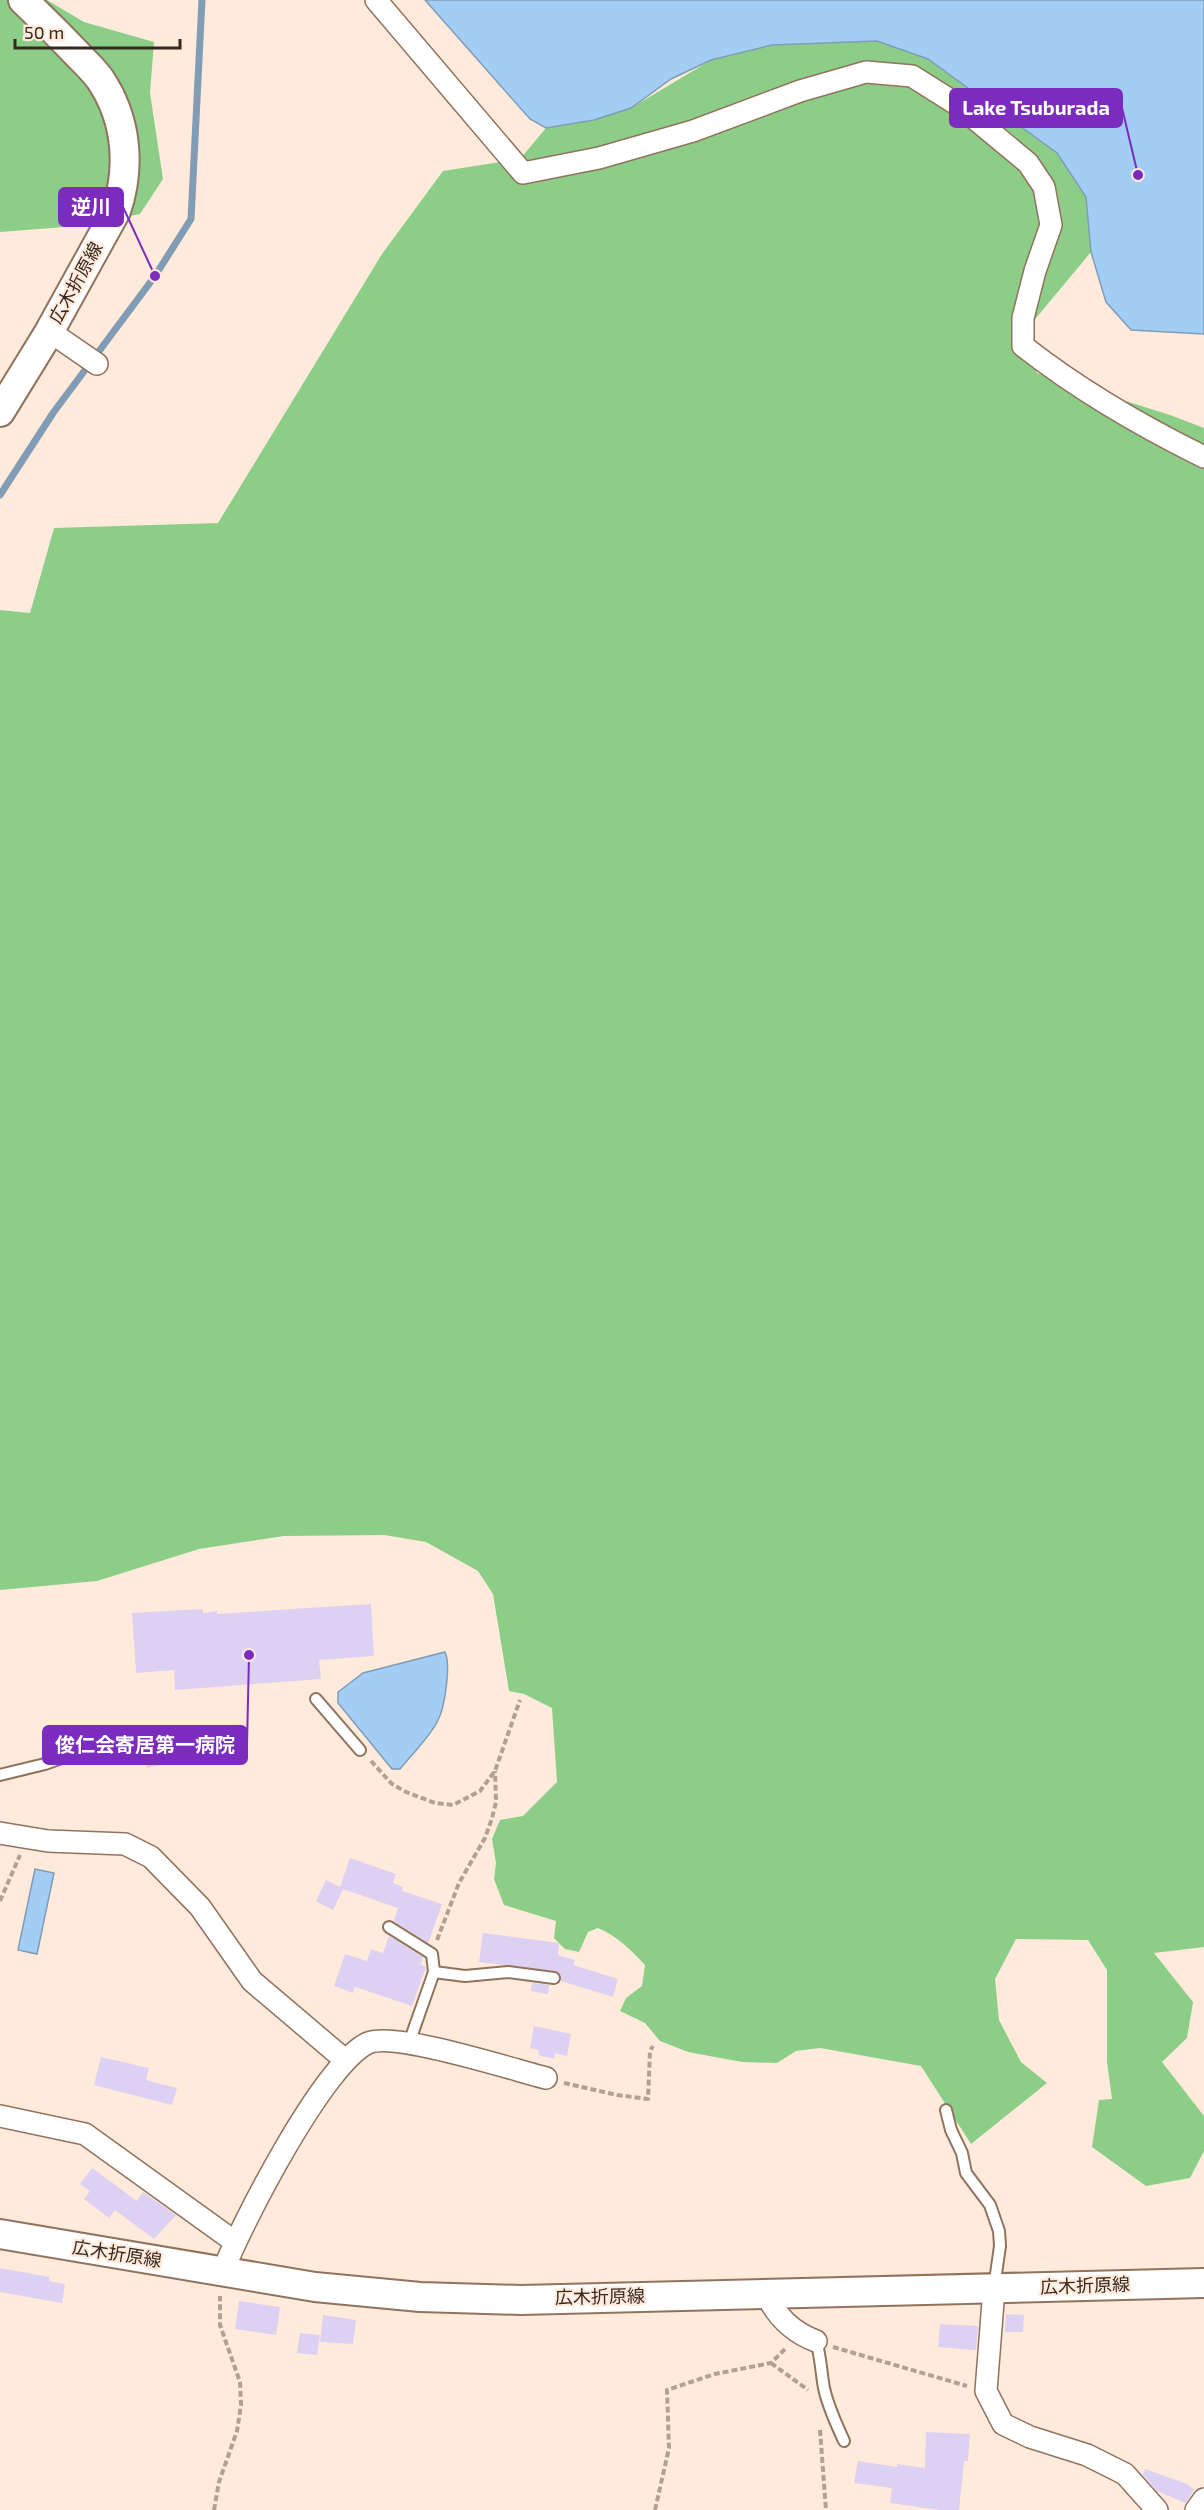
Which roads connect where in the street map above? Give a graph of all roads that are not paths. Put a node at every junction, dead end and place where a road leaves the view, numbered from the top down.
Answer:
1 (23, 0) edge
2 (376, 0) edge
3 (50, 331) junction
4 (97, 364) dead end
5 (0, 412) edge
6 (1204, 457) edge
7 (316, 1699) dead end
8 (95, 1746) dead end
9 (360, 1750) road end
10 (0, 1774) edge
11 (0, 1833) edge
12 (389, 1927) dead end
13 (434, 1972) junction
14 (554, 1978) dead end
15 (409, 2043) junction
16 (345, 2060) junction
17 (546, 2078) road end
18 (946, 2110) dead end
19 (0, 2116) edge
20 (0, 2234) edge
21 (235, 2242) junction
22 (223, 2271) junction
23 (1204, 2283) edge
24 (994, 2289) junction
25 (766, 2294) junction
26 (808, 2338) joint
27 (844, 2441) dead end
28 (1204, 2499) edge
29 (1157, 2510) edge
30 (1196, 2510) edge

1 - 3 main road, 広木折原線
2 - 6 street
3 - 4 street
3 - 5 main road, 広木折原線
7 - 9 lane
8 - 10 lane
11 - 16 street
12 - 13 lane
13 - 14 lane
13 - 15 lane
15 - 16 street
15 - 17 street
16 - 21 street
18 - 24 lane
19 - 21 street
20 - 22 main road, 広木折原線
21 - 22 street
22 - 25 main road, 広木折原線
23 - 24 main road, 広木折原線
24 - 25 main road, 広木折原線
24 - 29 street
25 - 26 street
26 - 27 lane
28 - 30 street

